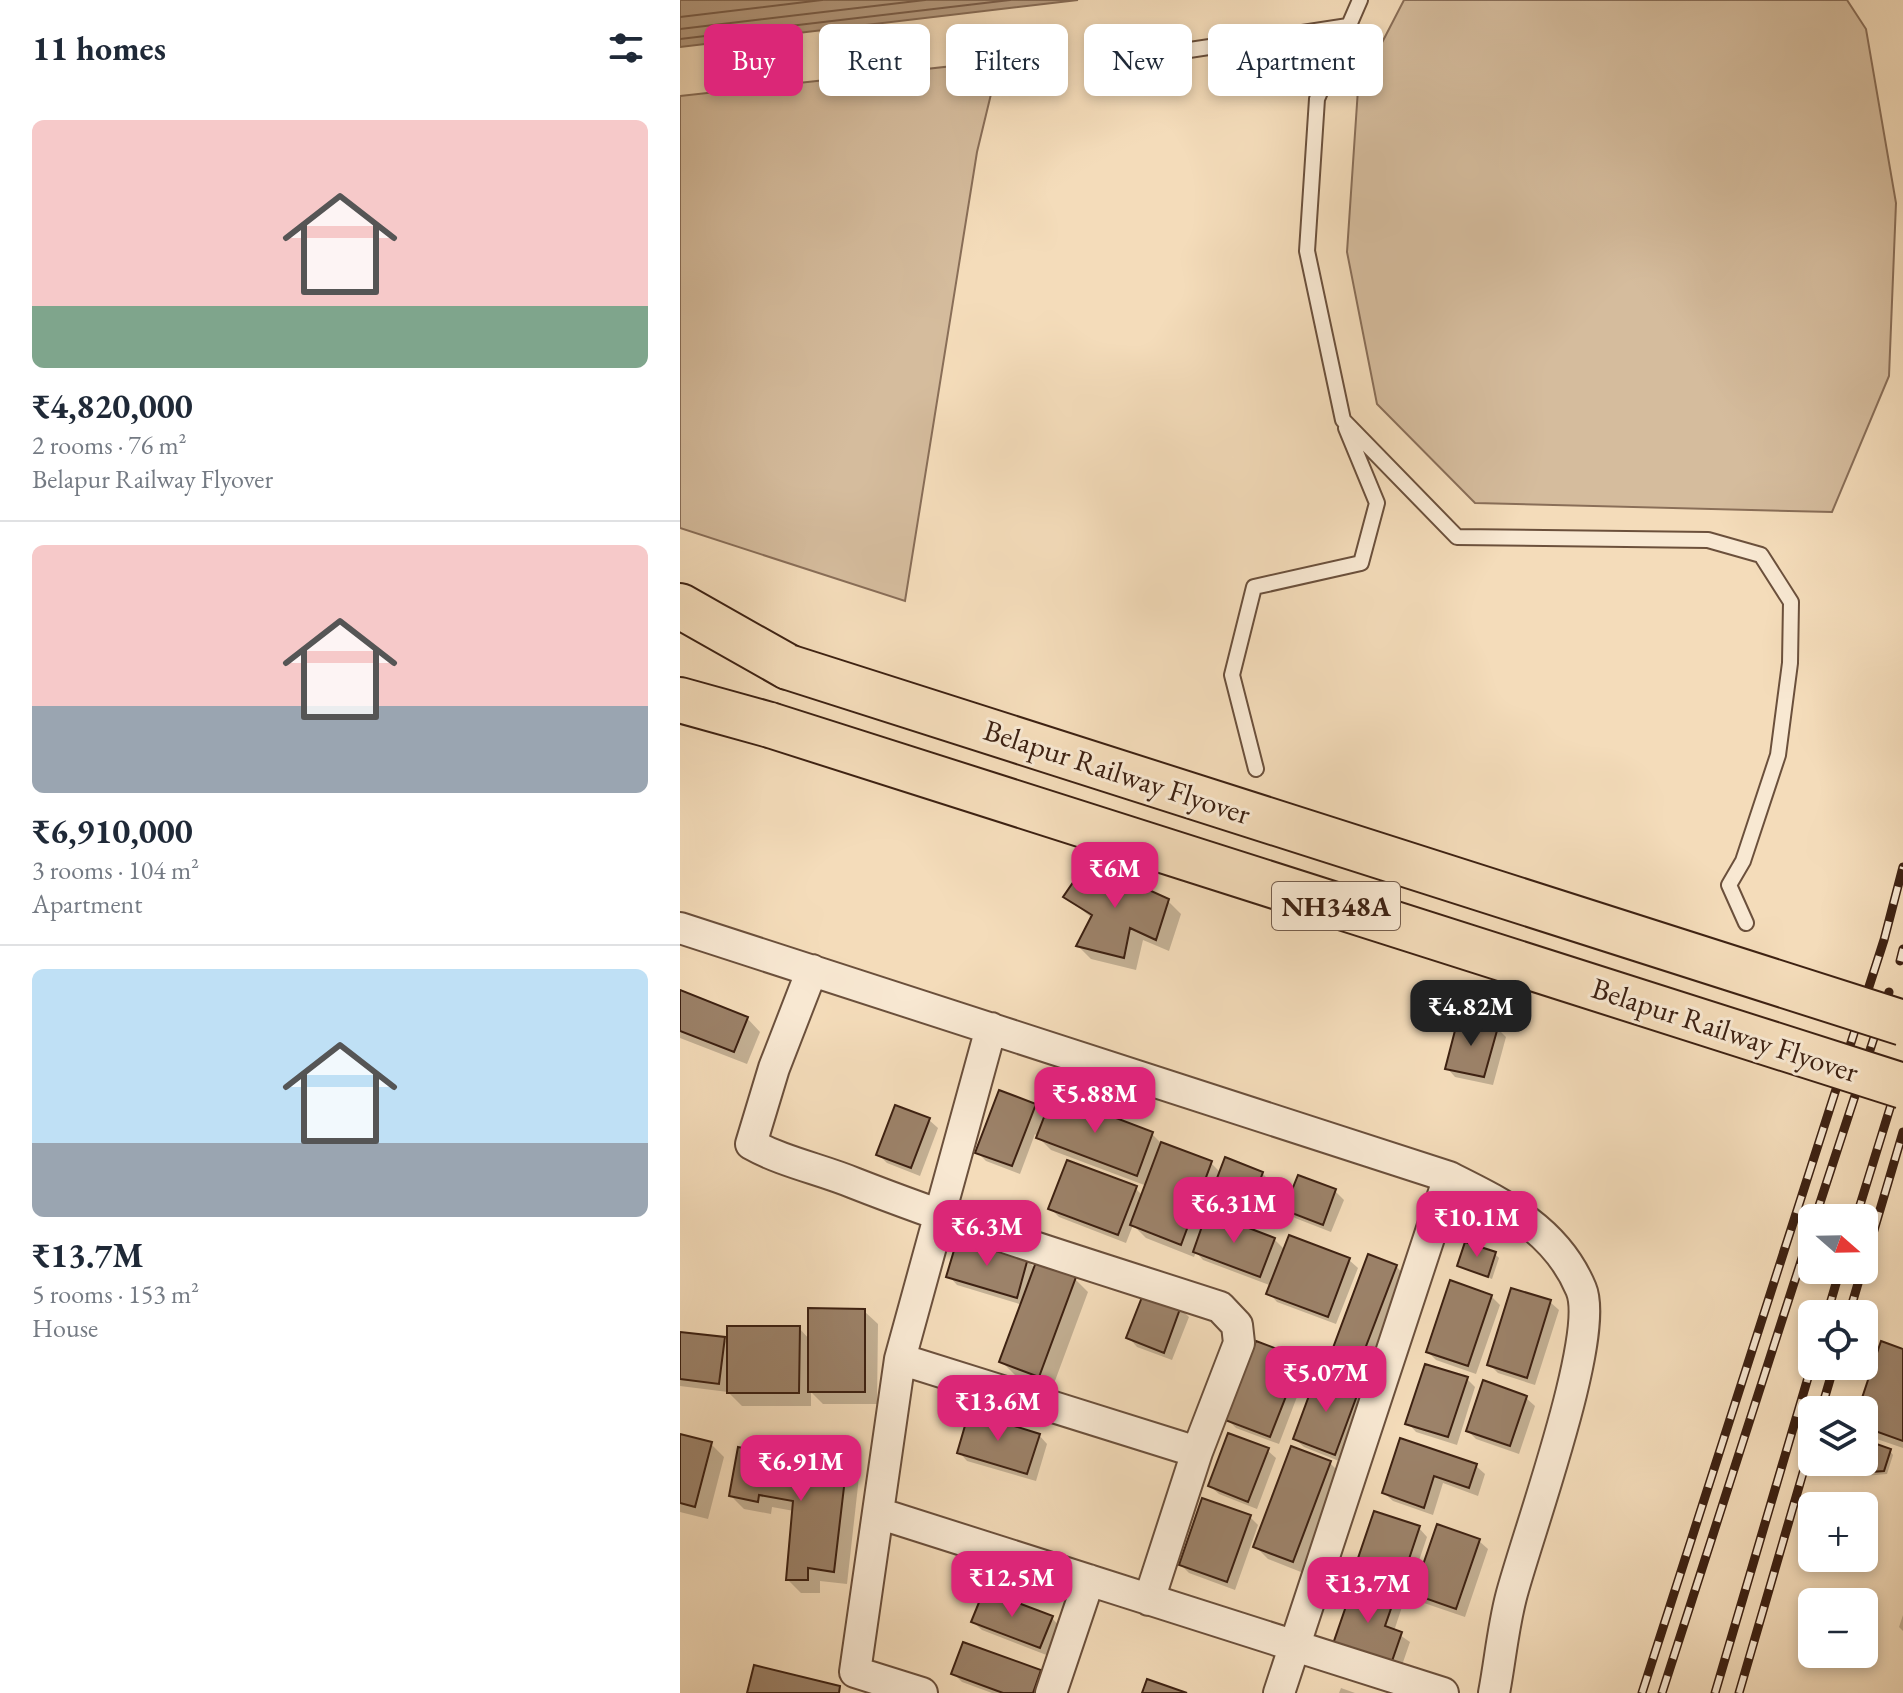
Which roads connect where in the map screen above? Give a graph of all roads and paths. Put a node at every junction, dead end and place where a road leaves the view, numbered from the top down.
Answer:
1 (1360, 0) edge
2 (1349, 24) edge
3 (1318, 96) edge
4 (1343, 420) junction
5 (680, 606) edge
6 (680, 631) edge
7 (788, 667) junction
8 (680, 700) edge
9 (680, 718) edge
10 (770, 725) junction
11 (1256, 769) dead end
12 (1746, 923) dead end
13 (680, 928) edge
14 (812, 970) junction
15 (1903, 1023) edge
16 (991, 1028) junction
17 (1903, 1086) edge
18 (1449, 1177) junction
19 (939, 1216) junction
20 (900, 1359) junction
21 (1197, 1452) junction
22 (878, 1513) junction
23 (1089, 1580) junction
24 (1149, 1600) junction
25 (1294, 1646) junction
26 (922, 1693) edge
27 (1051, 1693) edge
28 (1279, 1693) edge
29 (1443, 1693) edge
30 (1494, 1693) edge

1 - 2 lane
3 - 4 lane
4 - 11 lane
4 - 12 lane
5 - 7 highway
6 - 7 highway, NH348A
7 - 15 highway, Belapur Railway Flyover / NH348A, bridge
8 - 10 highway, NH348A
9 - 10 highway
10 - 17 highway, Belapur Railway Flyover / NH348A, bridge
13 - 14 street
14 - 16 street
14 - 19 street
16 - 18 street
16 - 19 street
18 - 25 street
18 - 30 street
19 - 20 street
19 - 21 street
20 - 21 street
20 - 22 street
21 - 24 street
22 - 23 street
22 - 26 street
23 - 24 street
23 - 27 street
24 - 25 street
25 - 28 street
25 - 29 street

